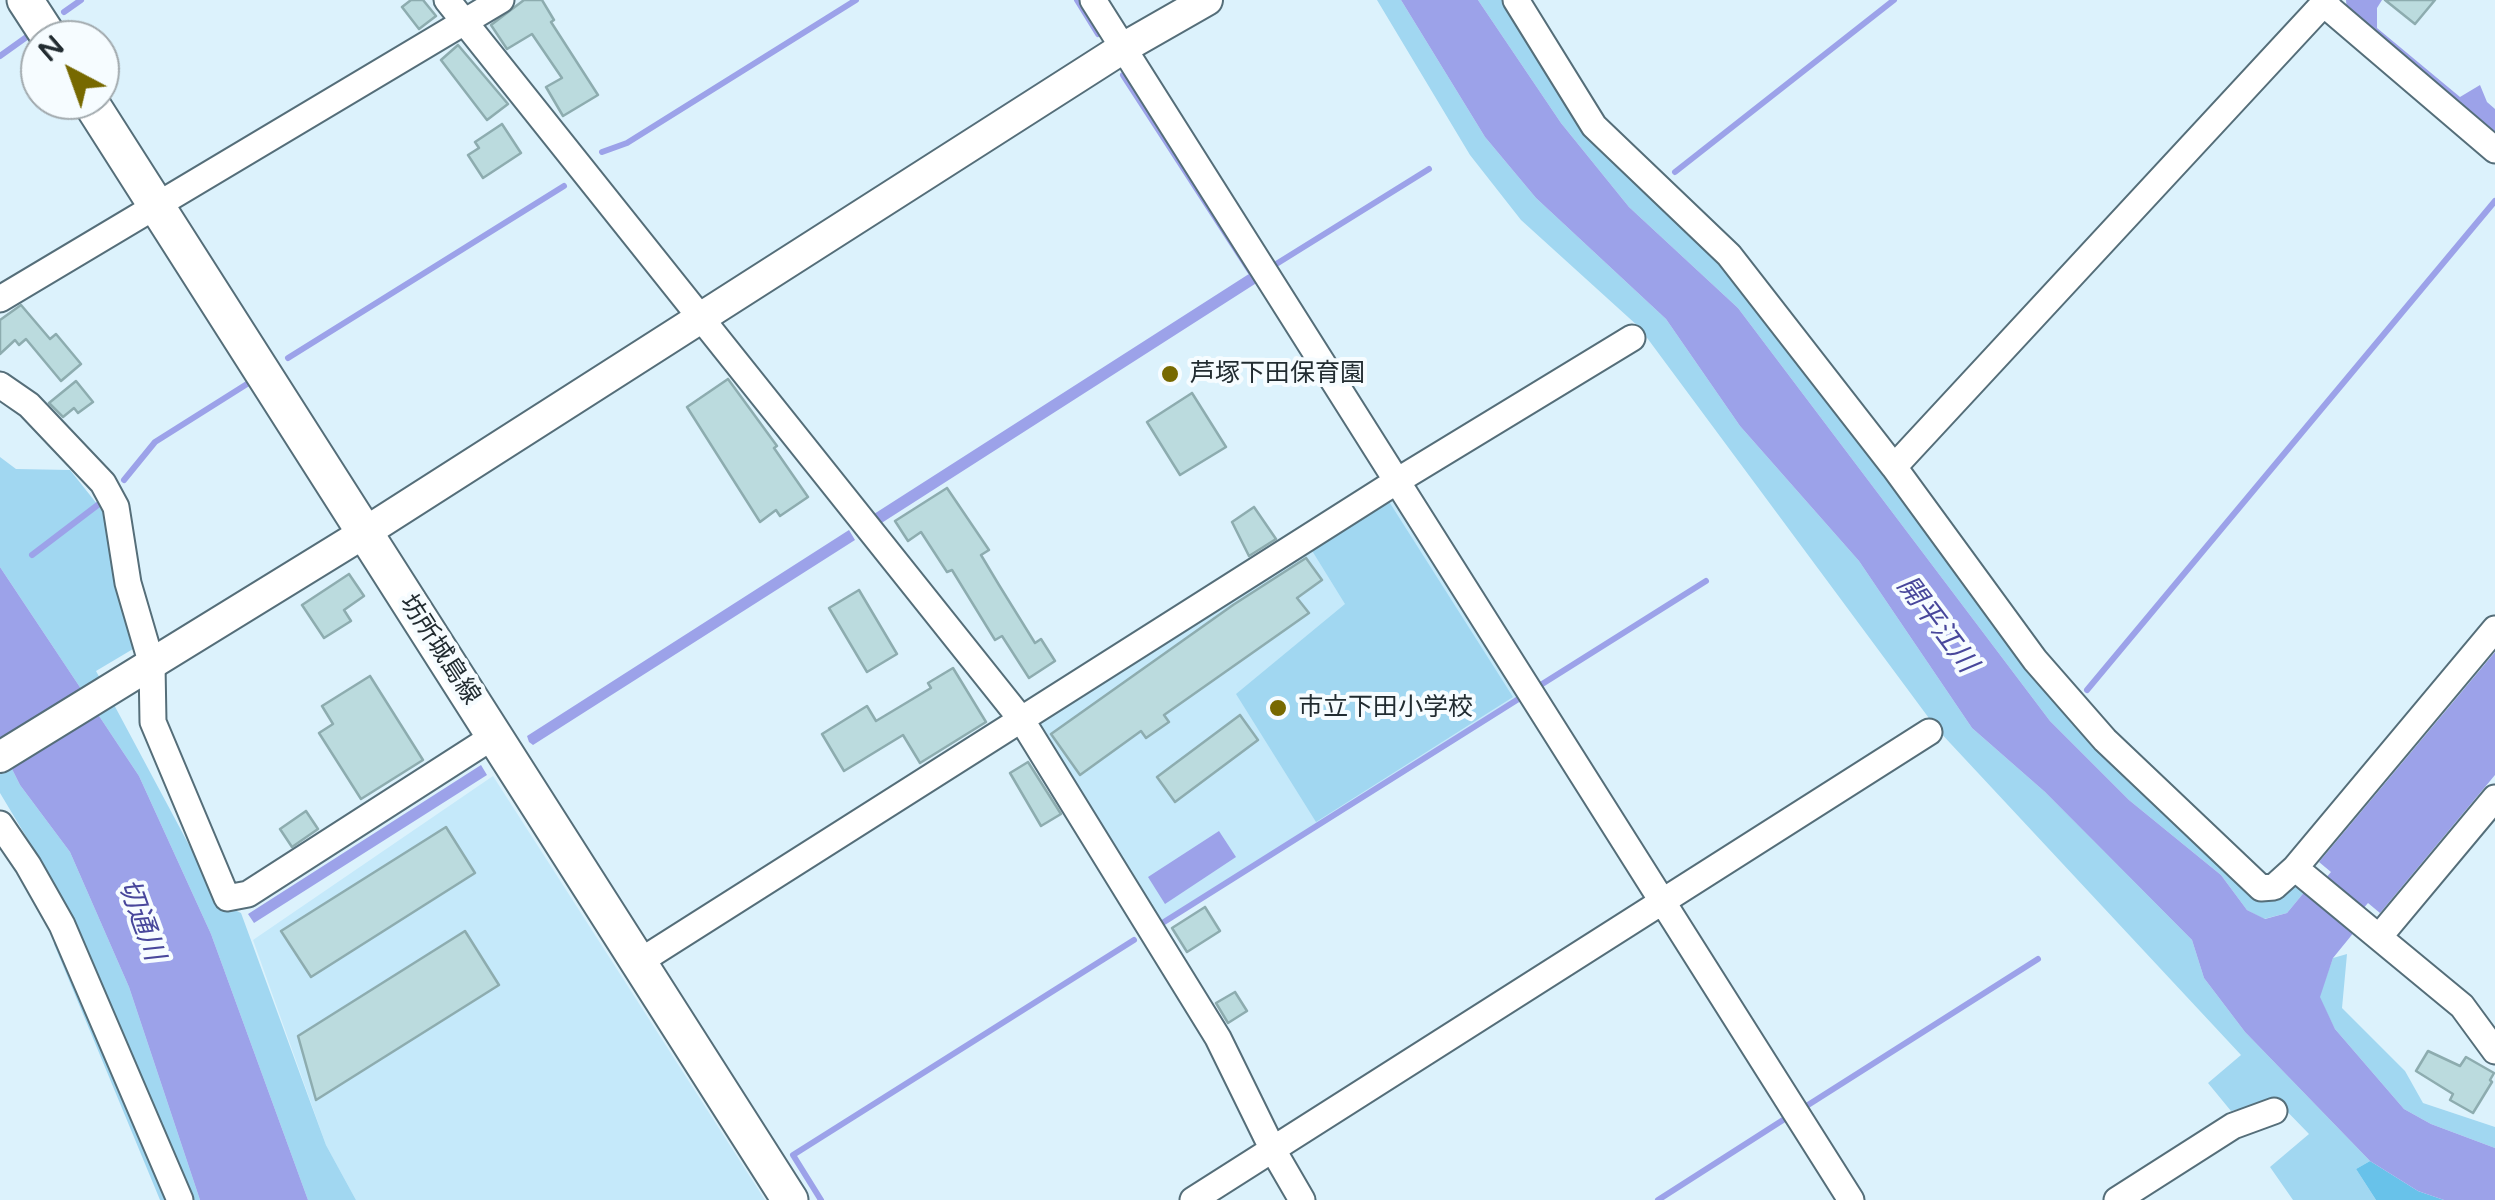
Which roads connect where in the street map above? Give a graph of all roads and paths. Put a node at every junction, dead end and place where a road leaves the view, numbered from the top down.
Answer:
1 (446, 0) edge
2 (500, 0) edge
3 (1093, 0) edge
4 (1207, 0) edge
5 (1516, 0) edge
6 (2326, 2) edge
7 (463, 21) junction
8 (1123, 48) junction
9 (102, 120) edge
10 (2495, 150) edge
11 (155, 205) junction
12 (0, 299) edge
13 (699, 318) junction
14 (1632, 338) dead end
15 (0, 385) edge
16 (1894, 466) junction
17 (1397, 481) junction
18 (364, 534) junction
19 (2495, 629) edge
20 (152, 665) junction
21 (1021, 719) junction
22 (1930, 732) dead end
23 (494, 736) junction
24 (0, 756) edge
25 (2495, 798) edge
26 (0, 824) edge
27 (2299, 872) junction
28 (1662, 903) junction
29 (2374, 933) junction
30 (640, 962) junction
31 (2495, 1051) edge
32 (2274, 1111) dead end
33 (1273, 1150) junction
34 (180, 1200) edge
35 (790, 1200) edge
36 (1194, 1200) edge
37 (1302, 1200) edge
38 (1851, 1200) edge
39 (2117, 1200) edge

1 - 7 street
2 - 7 street
3 - 8 street
4 - 8 street
5 - 16 street
6 - 10 street
6 - 16 street
7 - 11 street
7 - 13 street
8 - 13 street
8 - 17 street
9 - 11 main road, 坊所城島線
11 - 12 street
11 - 18 main road, 坊所城島線
13 - 18 street
13 - 21 street
14 - 17 street
15 - 20 street
16 - 27 street
17 - 21 street
17 - 28 street
18 - 20 street
18 - 23 main road, 坊所城島線
19 - 27 street
20 - 23 street
20 - 24 street
21 - 30 street
21 - 33 street
22 - 28 street
23 - 30 main road, 坊所城島線
25 - 29 street
26 - 34 street
27 - 29 street
28 - 33 street
28 - 38 street
29 - 31 street
30 - 35 main road, 坊所城島線
32 - 39 street
33 - 36 street
33 - 37 street

